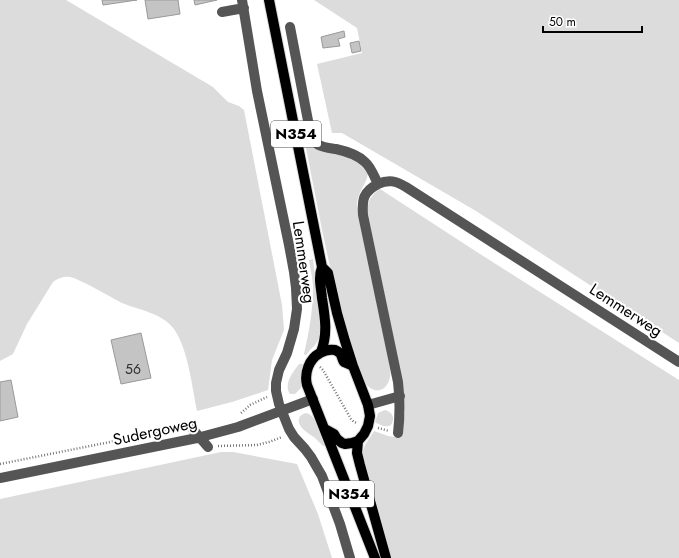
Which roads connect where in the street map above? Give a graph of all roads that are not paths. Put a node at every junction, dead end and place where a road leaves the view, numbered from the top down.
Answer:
1 (269, 0) edge
2 (243, 4) edge
3 (222, 12) dead end
4 (290, 27) dead end
5 (378, 184) junction
6 (322, 267) junction
7 (321, 352) junction
8 (679, 362) edge
9 (353, 366) junction
10 (400, 396) junction
11 (313, 399) junction
12 (368, 405) junction
13 (282, 411) junction
14 (190, 426) road end
15 (325, 429) junction
16 (395, 433) road end
17 (200, 437) junction
18 (358, 441) junction
19 (208, 447) dead end
20 (0, 478) edge
21 (350, 558) edge
22 (375, 558) edge
23 (386, 558) edge

1 - 6 main road, Lemmerweg / N354
2 - 3 street
2 - 13 street, Lemmerweg
4 - 5 street
5 - 8 street, Lemmerweg
5 - 10 street
6 - 7 main road, Lemmerweg / N354
6 - 9 main road, Lemmerweg / N354
7 - 9 main road, N354
7 - 11 main road, N354
9 - 12 main road, N354
10 - 12 street
10 - 16 street
11 - 13 street, Sudergoweg
11 - 15 main road, N354
12 - 18 main road, N354
13 - 17 street, Sudergoweg
13 - 21 street, Lemmerweg
14 - 17 street
15 - 18 main road, N354
15 - 22 main road, N354
17 - 19 street
17 - 20 street, Sudergoweg
18 - 23 main road, N354

